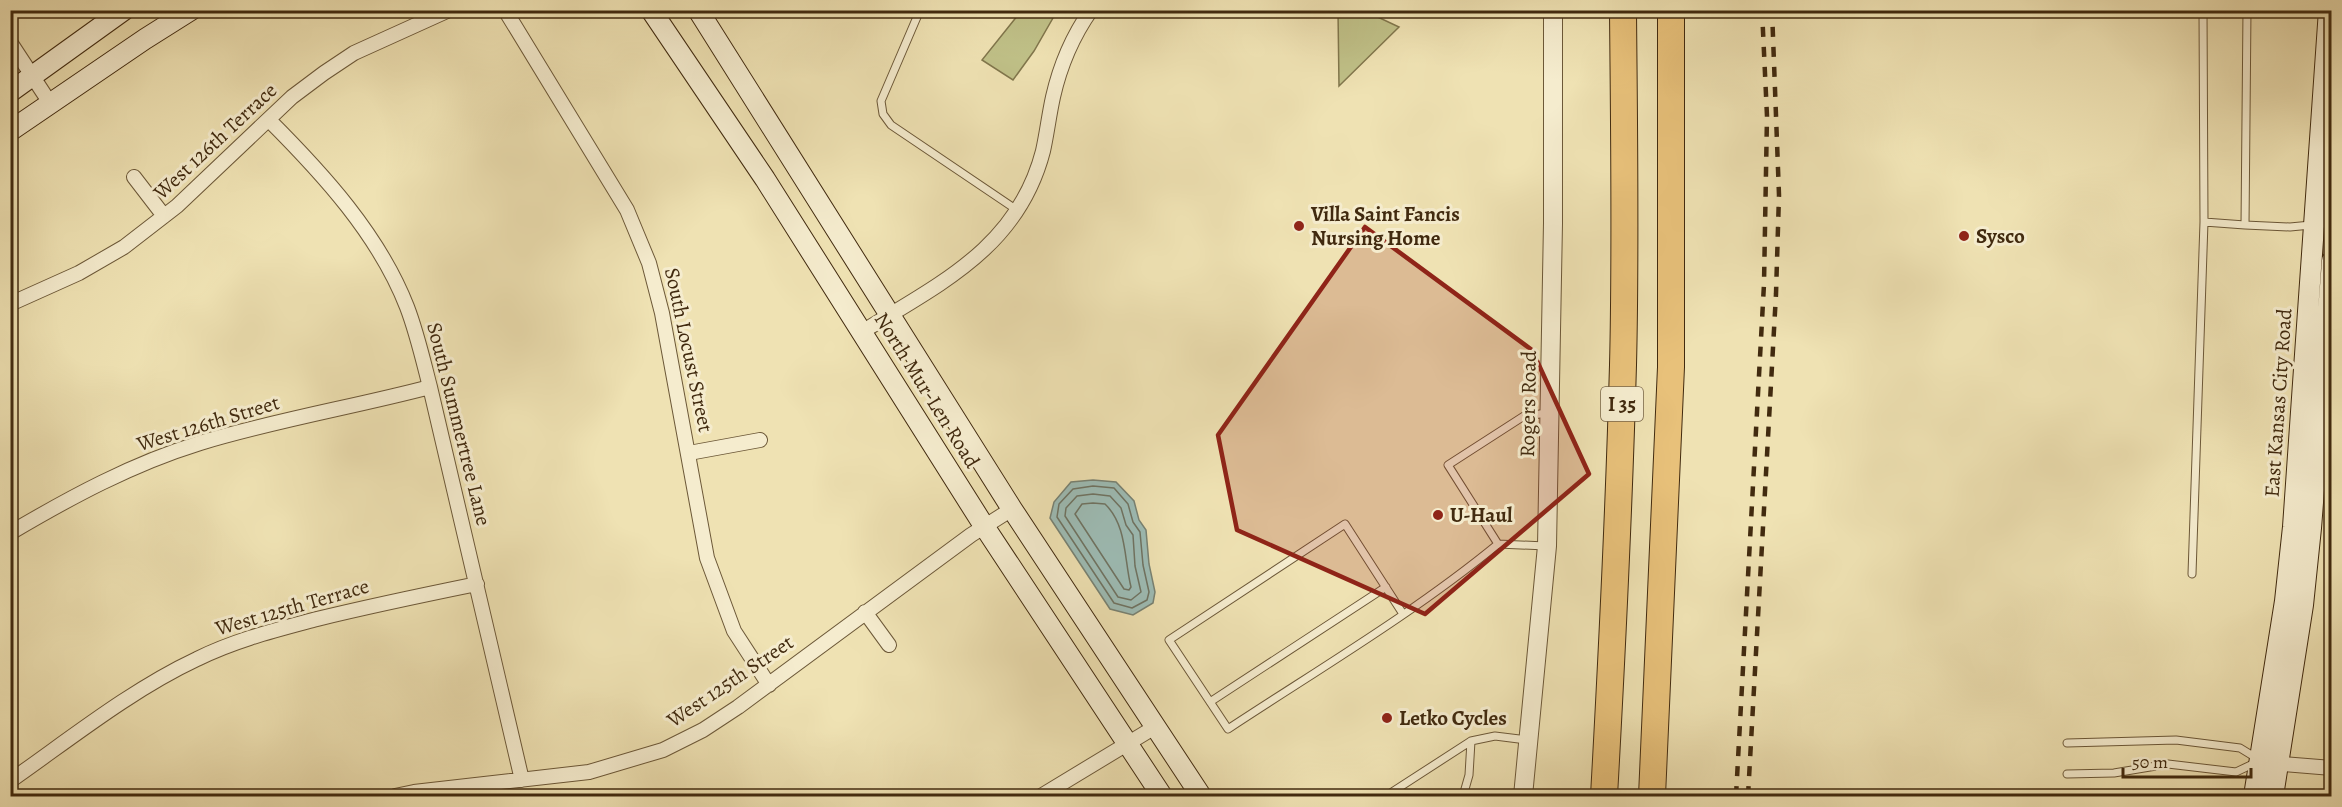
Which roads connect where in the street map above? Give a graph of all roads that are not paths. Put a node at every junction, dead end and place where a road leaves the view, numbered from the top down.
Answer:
1 (124, 10) edge
2 (191, 10) edge
3 (449, 10) edge
4 (505, 10) edge
5 (651, 10) edge
6 (698, 10) edge
7 (920, 10) edge
8 (1091, 10) edge
9 (1553, 10) edge
10 (1623, 10) edge
11 (1671, 10) edge
12 (2203, 10) edge
13 (2247, 10) edge
14 (2329, 10) edge
15 (10, 42) edge
16 (33, 76) junction
17 (10, 92) edge
18 (2327, 97) edge
19 (50, 103) junction
20 (269, 120) junction
21 (10, 131) edge
22 (134, 177) dead end
23 (1017, 210) junction
24 (164, 216) junction
25 (2204, 222) junction
26 (2323, 223) edge
27 (2245, 225) junction
28 (2331, 261) edge
29 (10, 304) edge
30 (890, 315) junction
31 (862, 332) junction
32 (430, 387) junction
33 (1551, 413) junction
34 (760, 440) dead end
35 (689, 453) junction
36 (1012, 509) junction
37 (984, 526) junction
38 (10, 533) edge
39 (1498, 544) junction
40 (1546, 546) junction
41 (2192, 574) dead end
42 (477, 584) junction
43 (1386, 587) junction
44 (865, 612) junction
45 (1403, 614) junction
46 (889, 645) dead end
47 (769, 685) junction
48 (1210, 702) junction
49 (1155, 727) junction
50 (1527, 740) junction
51 (1471, 741) junction
52 (2067, 743) dead end
53 (1127, 744) junction
54 (2269, 762) junction
55 (2331, 768) edge
56 (2067, 774) dead end
57 (10, 780) edge
58 (522, 780) junction
59 (394, 796) edge
60 (1041, 796) edge
61 (1162, 796) edge
62 (1201, 796) edge
63 (1386, 796) edge
64 (1463, 796) edge
65 (1523, 796) edge
66 (1604, 796) edge
67 (1652, 796) edge
68 (2254, 796) edge
69 (2273, 796) edge

1 - 16 main road
2 - 19 main road
3 - 20 street, West 126th Terrace
4 - 35 street, South Locust Street
5 - 31 main road, North Mur-Len Road
6 - 30 main road, North Mur-Len Road
7 - 23 lane
8 - 23 street
9 - 33 street, Rogers Road
10 - 66 highway, I 35
11 - 67 highway, I 35
12 - 25 lane
13 - 27 lane
14 - 18 main road, East Kansas City Road
15 - 16 street
16 - 17 main road
16 - 19 street
18 - 26 main road, East Kansas City Road
19 - 21 main road
20 - 24 street, West 126th Terrace
20 - 32 street, South Summertree Lane
22 - 24 street
23 - 30 street
24 - 29 street, West 126th Terrace
25 - 27 lane
25 - 41 lane
26 - 27 lane
26 - 54 main road, East Kansas City Road
28 - 54 main road, East Kansas City Road
30 - 31 street
30 - 36 main road, North Mur-Len Road
31 - 37 main road, North Mur-Len Road
32 - 38 street, West 126th Street
32 - 42 street, South Summertree Lane
33 - 39 lane
33 - 40 street, Rogers Road
34 - 35 street
35 - 47 street, South Locust Street
36 - 37 street, West 125th Street
36 - 49 main road, North Mur-Len Road
37 - 44 street, West 125th Street
37 - 53 main road, North Mur-Len Road
39 - 40 lane
39 - 45 lane
40 - 50 street, Rogers Road
42 - 57 street, West 125th Terrace
42 - 58 street, South Summertree Lane
43 - 45 lane
43 - 48 lane
43 - 48 lane
44 - 46 street
44 - 47 street, West 125th Street
45 - 48 lane
47 - 58 street, West 125th Street
49 - 53 street
49 - 62 main road, North Mur-Len Road
50 - 51 lane
50 - 65 street, Rogers Road
51 - 63 lane
51 - 64 lane
52 - 54 lane
53 - 60 street
53 - 61 main road, North Mur-Len Road
54 - 55 street
54 - 56 lane
54 - 68 main road, East Kansas City Road
54 - 69 main road, East Kansas City Road
58 - 59 street, West 125th Street

